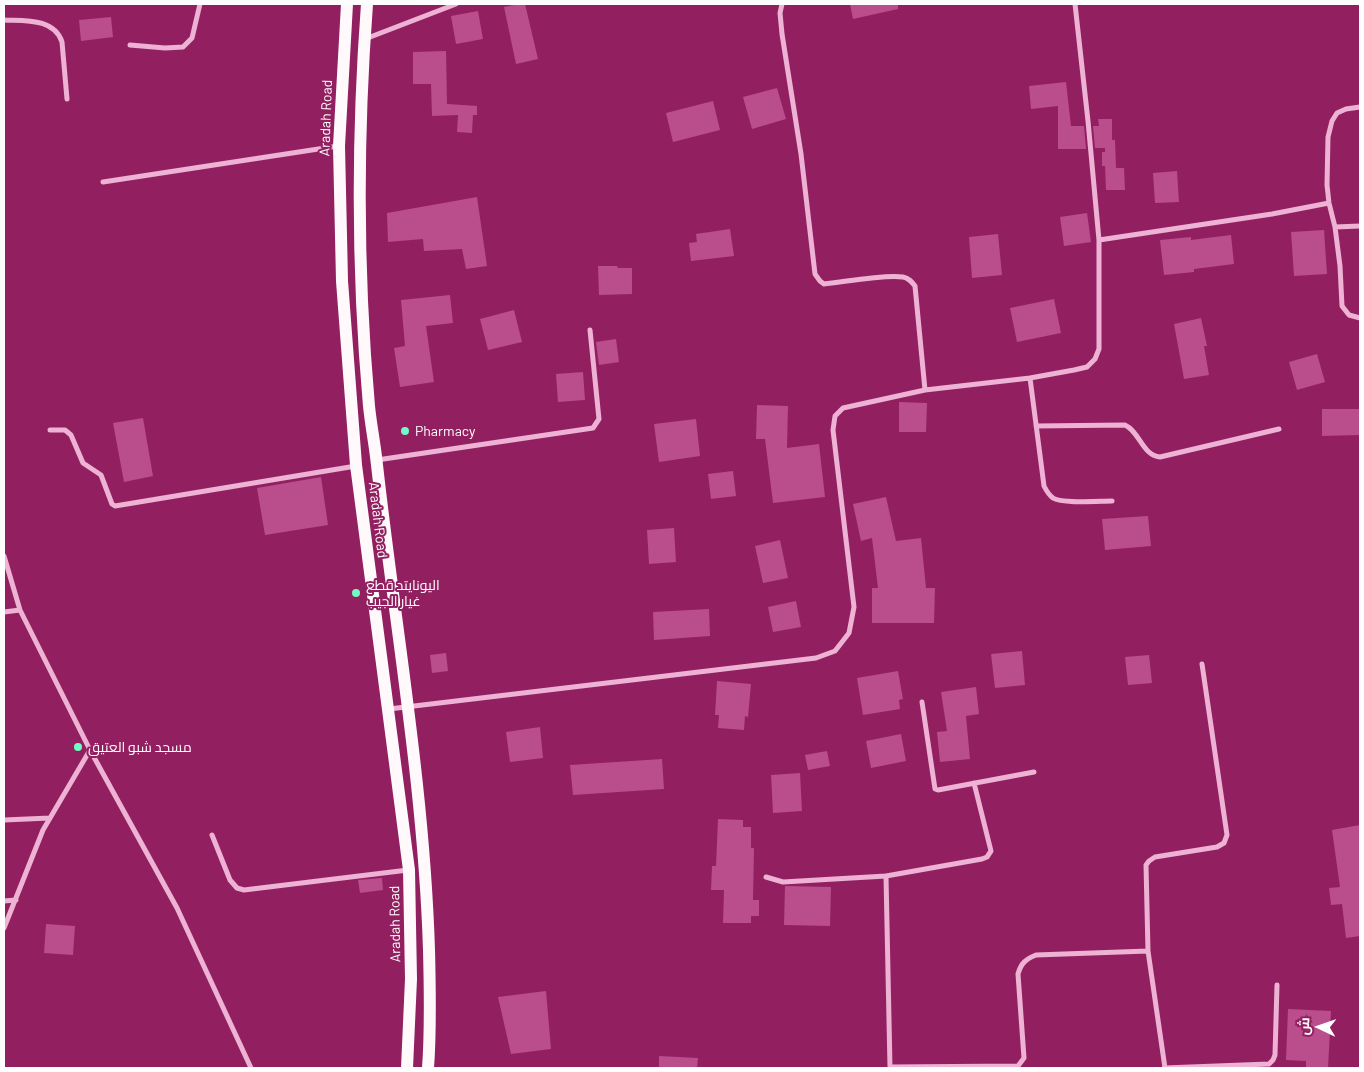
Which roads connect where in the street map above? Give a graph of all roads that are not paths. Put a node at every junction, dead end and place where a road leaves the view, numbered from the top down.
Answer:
1 (200, 4) edge
2 (347, 4) edge
3 (367, 4) edge
4 (456, 4) edge
5 (782, 4) edge
6 (1074, 4) edge
7 (4, 20) edge
8 (365, 39) junction
9 (130, 45) dead end
10 (67, 99) dead end
11 (1360, 107) edge
12 (339, 146) junction
13 (103, 182) dead end
14 (1329, 203) junction
15 (1360, 226) edge
16 (1335, 227) junction
17 (1099, 240) junction
18 (1360, 318) edge
19 (590, 330) dead end
20 (1030, 378) junction
21 (925, 390) junction
22 (1036, 426) junction
23 (1279, 429) dead end
24 (50, 430) dead end
25 (376, 460) junction
26 (356, 465) junction
27 (1112, 501) dead end
28 (4, 556) edge
29 (20, 610) junction
30 (4, 612) edge
31 (1202, 664) dead end
32 (922, 702) dead end
33 (408, 705) junction
34 (387, 709) junction
35 (90, 750) junction
36 (1034, 772) dead end
37 (974, 783) junction
38 (50, 818) junction
39 (4, 820) edge
40 (212, 835) dead end
41 (409, 870) junction
42 (886, 876) junction
43 (766, 877) dead end
44 (16, 900) junction
45 (4, 901) edge
46 (4, 928) edge
47 (1148, 951) junction
48 (1277, 985) dead end
49 (251, 1068) edge
50 (407, 1068) edge
51 (428, 1068) edge
52 (890, 1068) edge
53 (1164, 1068) edge

1 - 9 street
2 - 12 main road, Aradah Road
3 - 8 main road, Aradah Road
4 - 8 street
5 - 21 street
6 - 17 street
7 - 10 street
8 - 25 main road, Aradah Road
11 - 14 street
12 - 13 street
12 - 26 main road, Aradah Road
14 - 16 street
14 - 17 street
15 - 16 street
16 - 18 street
17 - 20 street
19 - 25 street
20 - 21 street
20 - 22 street
21 - 33 street
22 - 23 street
22 - 27 street
24 - 26 street
25 - 33 main road, Aradah Road
26 - 34 main road, Aradah Road
28 - 29 street
29 - 30 street
29 - 35 street
31 - 47 street
32 - 37 street
33 - 34 street
33 - 51 main road, Aradah Road
34 - 41 main road, Aradah Road
35 - 38 street
35 - 49 street
36 - 37 street
37 - 42 street
38 - 39 street
38 - 44 street
40 - 41 street
41 - 50 main road, Aradah Road
42 - 43 street
42 - 52 street
44 - 45 street
44 - 46 street
47 - 52 street
47 - 53 street
48 - 53 street

